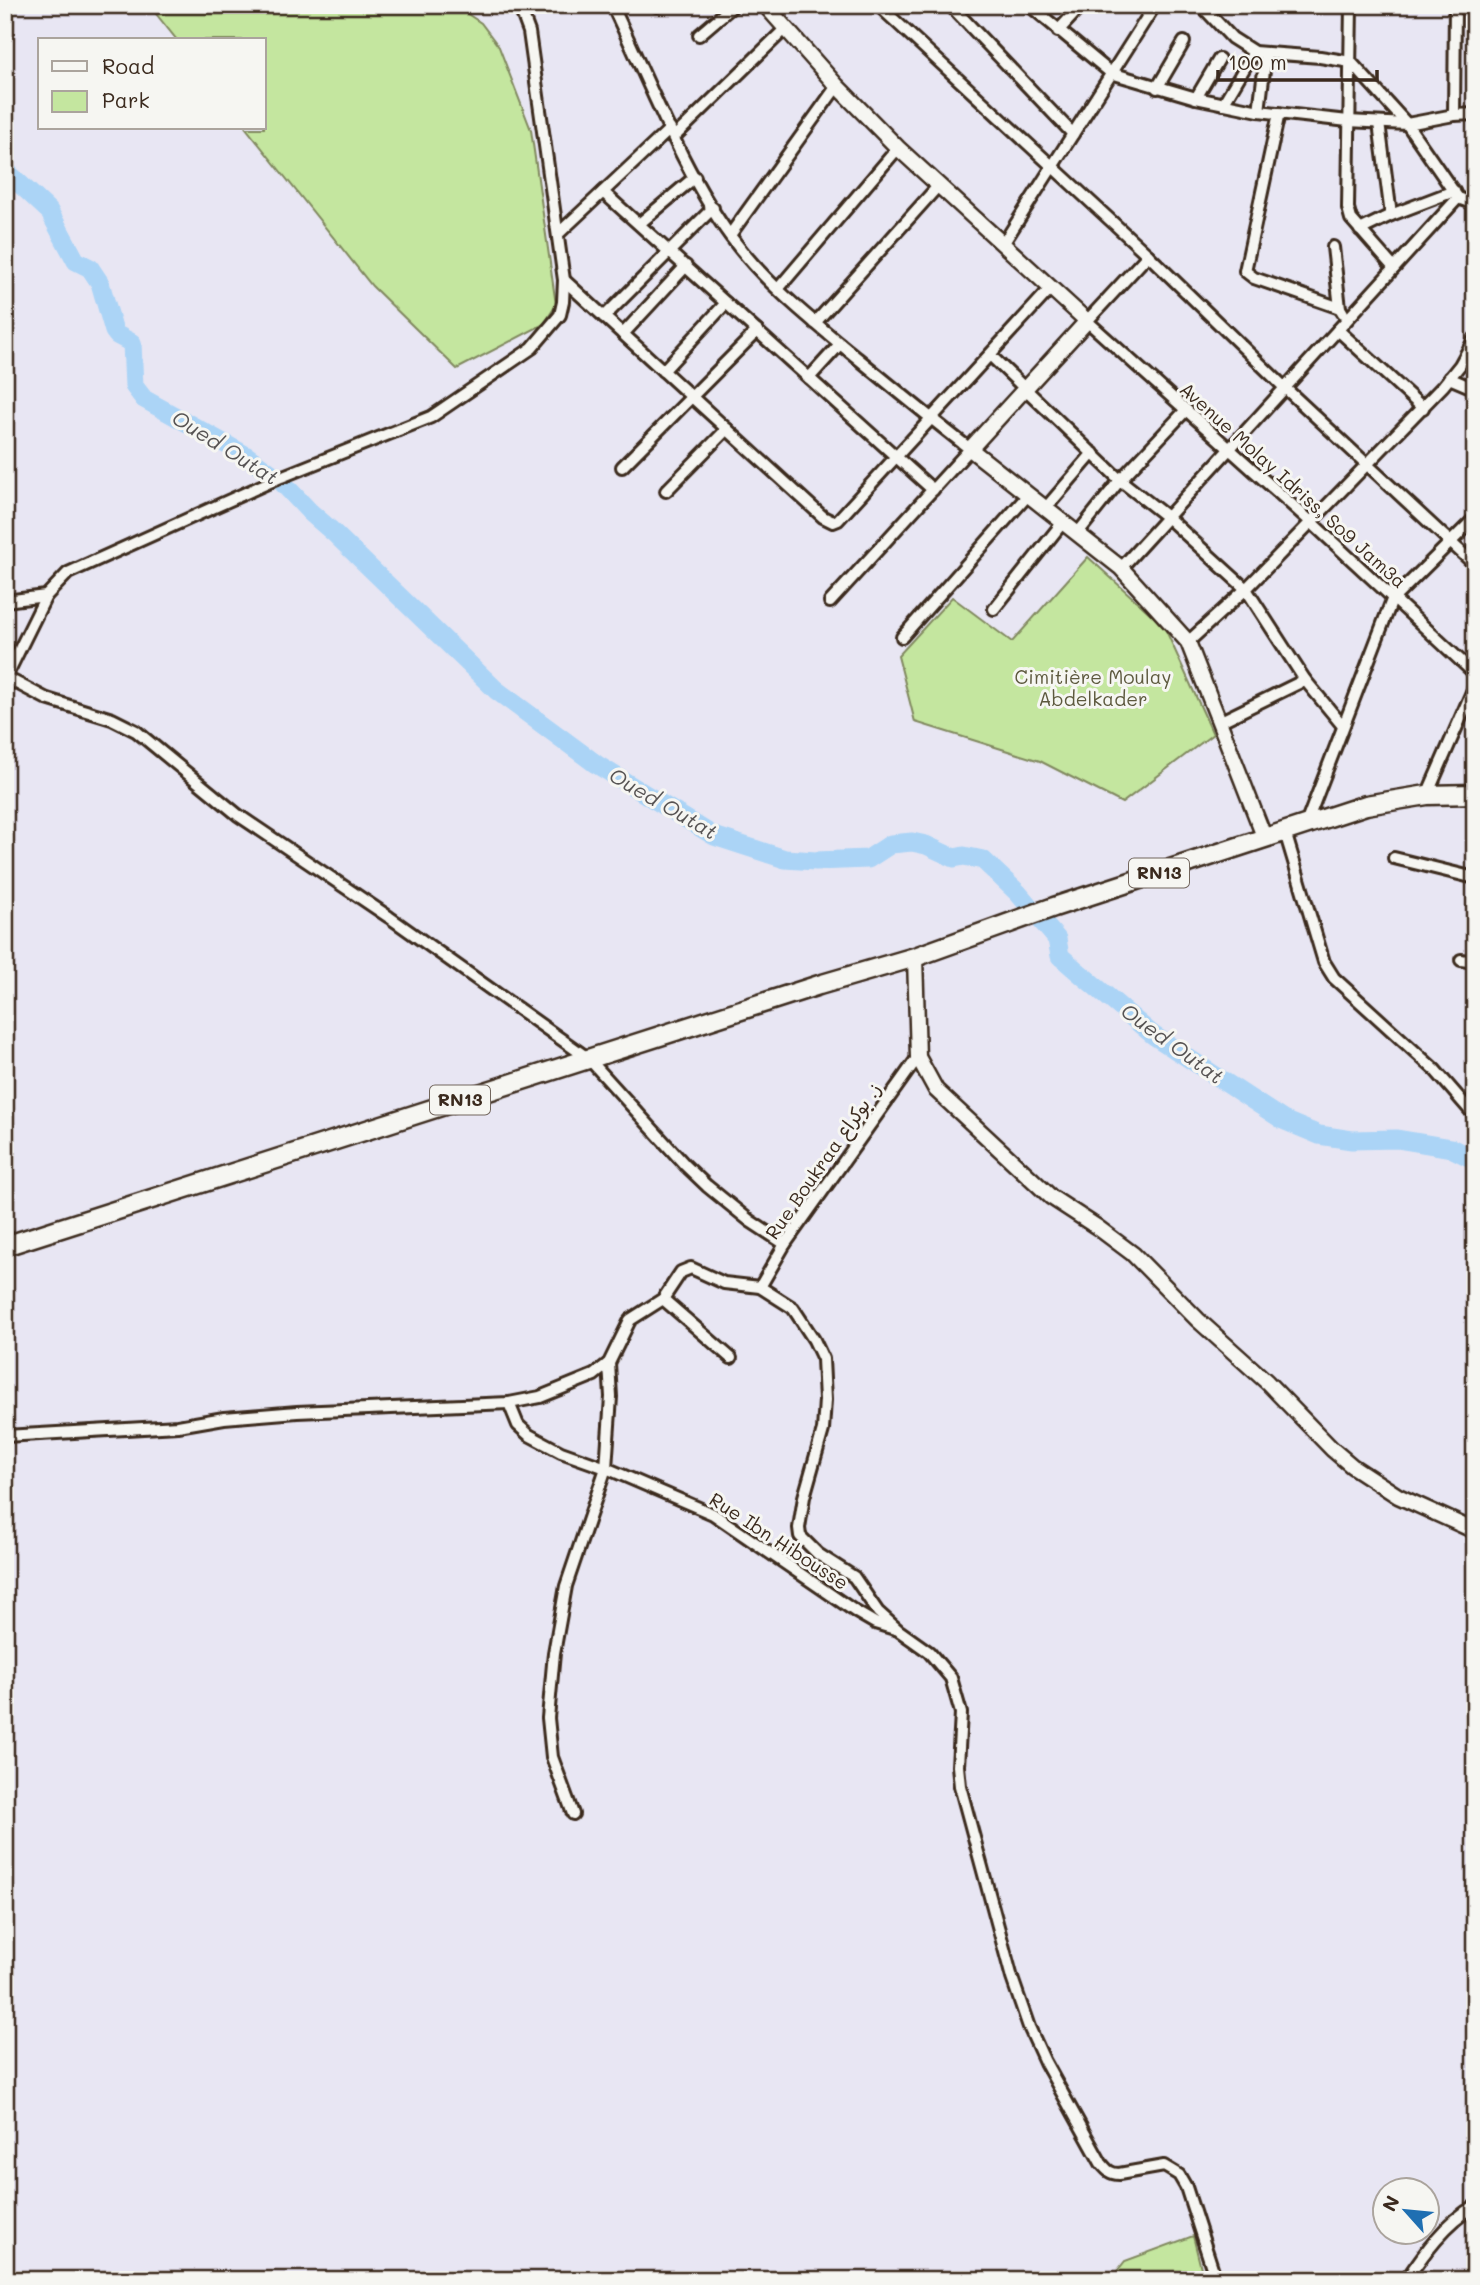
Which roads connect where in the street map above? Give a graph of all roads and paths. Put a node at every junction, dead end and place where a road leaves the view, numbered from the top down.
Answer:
1 (519, 5) edge
2 (612, 5) edge
3 (734, 5) edge
4 (765, 5) edge
5 (878, 5) edge
6 (950, 5) edge
7 (1082, 5) edge
8 (1155, 5) edge
9 (1201, 5) edge
10 (1351, 5) edge
11 (1455, 5) edge
12 (1031, 6) edge
13 (785, 29) junction
14 (1058, 31) junction
15 (699, 35) dead end
16 (1184, 42) dead end
17 (1254, 52) junction
18 (1266, 54) junction
19 (1219, 59) dead end
20 (1351, 62) junction
21 (1111, 74) junction
22 (837, 86) junction
23 (1157, 88) junction
24 (1196, 98) junction
25 (1223, 104) junction
26 (1259, 111) junction
27 (1279, 113) junction
28 (1475, 114) edge
29 (1454, 115) junction
30 (1348, 121) junction
31 (1379, 123) junction
32 (1407, 124) junction
33 (672, 133) junction
34 (1073, 134) junction
35 (898, 148) junction
36 (1051, 168) junction
37 (695, 177) junction
38 (939, 185) junction
39 (603, 192) junction
40 (1456, 195) junction
41 (1475, 204) edge
42 (713, 208) junction
43 (1391, 215) junction
44 (639, 224) junction
45 (1360, 230) junction
46 (558, 234) junction
47 (730, 235) junction
48 (1003, 244) junction
49 (1333, 247) dead end
50 (669, 251) junction
51 (1148, 255) junction
52 (686, 266) junction
53 (1394, 268) junction
54 (564, 280) junction
55 (778, 289) junction
56 (1050, 289) junction
57 (726, 303) junction
58 (1340, 307) junction
59 (604, 317) junction
60 (1347, 320) junction
61 (1087, 321) junction
62 (815, 323) junction
63 (1338, 330) junction
64 (757, 331) junction
65 (623, 334) junction
66 (1475, 338) edge
67 (840, 344) junction
68 (990, 355) junction
69 (663, 370) junction
70 (809, 378) junction
71 (1450, 378) junction
72 (1027, 388) junction
73 (1285, 388) junction
74 (1475, 389) edge
75 (692, 397) junction
76 (1423, 408) junction
77 (1186, 410) junction
78 (931, 419) junction
79 (727, 429) junction
80 (971, 449) junction
81 (1229, 449) junction
82 (1093, 453) junction
83 (896, 457) junction
84 (1367, 463) junction
85 (622, 467) dead end
86 (1120, 481) junction
87 (933, 490) junction
88 (666, 491) dead end
89 (1028, 495) junction
90 (1045, 509) junction
91 (1167, 517) junction
92 (1475, 518) edge
93 (1063, 522) junction
94 (1311, 522) junction
95 (1077, 534) junction
96 (1450, 541) junction
97 (1475, 565) edge
98 (1121, 568) junction
99 (1246, 589) junction
100 (46, 596) junction
101 (1392, 600) junction
102 (5, 601) edge
103 (830, 601) dead end
104 (994, 609) dead end
105 (902, 637) dead end
106 (1188, 642) junction
107 (1475, 674) edge
108 (6, 678) edge
109 (1305, 680) junction
110 (1475, 685) edge
111 (1219, 722) junction
112 (1343, 726) junction
113 (1475, 794) edge
114 (1427, 795) junction
115 (1306, 824) junction
116 (1285, 832) junction
117 (1265, 839) junction
118 (1394, 858) dead end
119 (1475, 878) edge
120 (915, 957) junction
121 (1461, 960) dead end
122 (1475, 962) edge
123 (918, 1057) junction
124 (589, 1059) junction
125 (1475, 1116) edge
126 (785, 1244) junction
127 (5, 1246) edge
128 (760, 1287) junction
129 (663, 1299) junction
130 (731, 1358) dead end
131 (609, 1363) junction
132 (509, 1403) junction
133 (5, 1436) edge
134 (606, 1468) junction
135 (1475, 1531) edge
136 (898, 1630) junction
137 (573, 1814) dead end
138 (1475, 2206) edge
139 (1216, 2280) edge
140 (1406, 2280) edge

1 - 46 street
2 - 33 street
3 - 15 street
4 - 13 street
5 - 36 street
6 - 34 street
7 - 14 street
8 - 21 street
9 - 17 street
10 - 20 street
11 - 29 street
12 - 14 street
13 - 22 street
13 - 33 street
14 - 21 street
16 - 23 street
17 - 18 street
17 - 25 street
18 - 20 street
18 - 26 street
19 - 24 street
20 - 30 street
20 - 32 street
21 - 23 street
21 - 34 street
22 - 35 street
22 - 47 street
23 - 24 street
24 - 25 street
25 - 26 street
26 - 27 street
27 - 30 street
27 - 58 street
28 - 29 street
29 - 32 street
30 - 31 street
30 - 45 street
31 - 32 street
31 - 43 street
32 - 40 street
33 - 37 street
33 - 39 street
34 - 36 street
35 - 38 street
35 - 55 street
36 - 48 street
36 - 51 street
37 - 42 street
37 - 44 street
38 - 48 street
38 - 62 street
39 - 44 street
39 - 46 street
40 - 41 street
40 - 43 street
40 - 53 street
42 - 47 street
42 - 50 street
43 - 45 street
44 - 50 street
45 - 53 street
46 - 54 street
47 - 55 street
48 - 56 street
49 - 58 street
50 - 52 street
50 - 59 street
51 - 61 street
51 - 73 street
52 - 57 street
52 - 65 street
53 - 60 street
54 - 59 street
54 - 100 street
55 - 62 street
56 - 61 street
56 - 68 street
57 - 64 street
57 - 69 street
58 - 60 street
59 - 65 street
60 - 63 street
61 - 72 street
61 - 77 street, Avenue Molay Idriss, So9 Jam3a
62 - 67 street
63 - 73 street
63 - 76 street
64 - 70 street
64 - 75 street
65 - 69 street
66 - 71 street
67 - 70 street
67 - 78 street
68 - 72 street
68 - 78 street
69 - 75 street
70 - 83 street
71 - 74 street
71 - 76 street
72 - 80 street
72 - 82 street
73 - 81 street
73 - 84 street
75 - 79 street
75 - 85 street
76 - 84 street
77 - 81 street, Avenue Molay Idriss, So9 Jam3a
77 - 86 street
78 - 80 street
78 - 83 street
79 - 83 street
79 - 88 street
80 - 87 street
80 - 89 street
81 - 91 street
81 - 94 street, Avenue Molay Idriss, So9 Jam3a
82 - 86 street
82 - 90 street
83 - 87 street
84 - 94 street
84 - 96 street
86 - 91 street
86 - 95 street
87 - 103 street
89 - 90 street
89 - 105 street
90 - 93 street
91 - 98 street
91 - 99 street
92 - 96 street
93 - 95 street
93 - 104 street
94 - 99 street
94 - 101 street, Avenue Molay Idriss, So9 Jam3a
95 - 98 street
96 - 97 street
96 - 101 street
98 - 106 street
99 - 106 street
99 - 109 street
100 - 102 street
100 - 108 street
101 - 107 street, Avenue Molay Idriss, So9 Jam3a
101 - 112 street
106 - 111 street
108 - 124 street
109 - 111 street
109 - 112 street
110 - 114 street
111 - 117 street
112 - 115 street
113 - 114 main road, RN13
114 - 115 main road, RN13
115 - 116 main road, RN13
116 - 117 main road, RN13
116 - 125 street
117 - 120 main road, RN13
118 - 119 street
120 - 123 street
120 - 124 main road, RN13
121 - 122 street
123 - 126 street, Rue Boukraa ز. بوكراع
123 - 135 street
124 - 126 street
124 - 127 main road, RN13
126 - 128 street, Rue Boukraa ز. بوكراع
128 - 129 street
128 - 136 street
129 - 130 street
129 - 131 street
131 - 132 street
131 - 134 street
132 - 133 street
132 - 134 street, Rue Ibn Hibousse
134 - 136 street, Rue Ibn Hibousse
134 - 137 street
136 - 139 street
138 - 140 street

